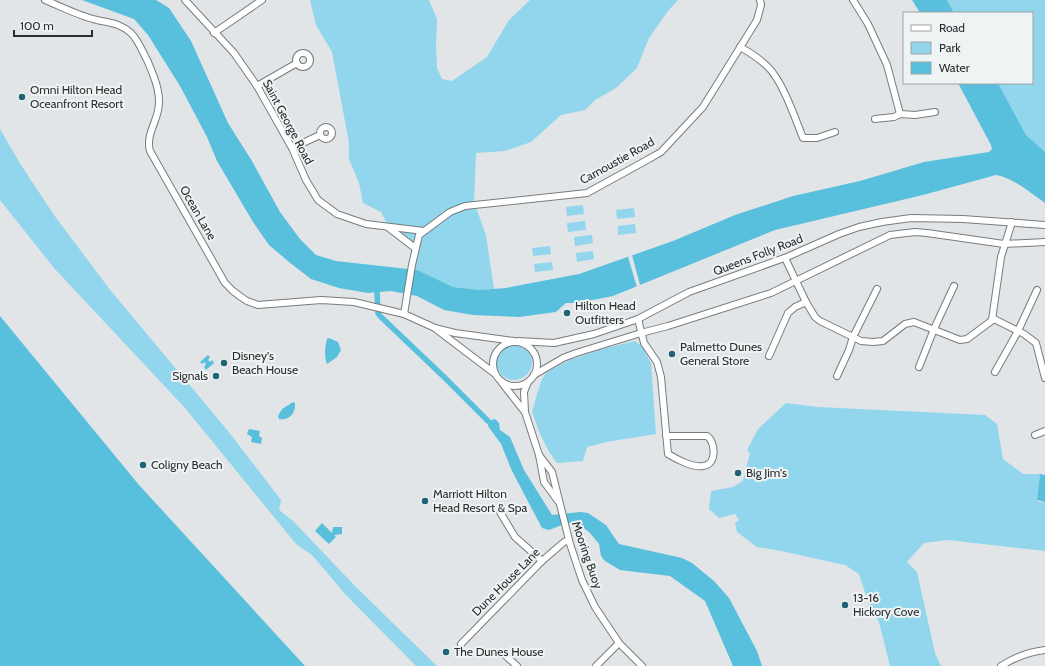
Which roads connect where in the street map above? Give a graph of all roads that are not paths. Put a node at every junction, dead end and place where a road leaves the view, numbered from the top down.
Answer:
1 (45, 0) edge
2 (185, 0) edge
3 (262, 0) edge
4 (760, 0) edge
5 (853, 0) edge
6 (214, 33) junction
7 (740, 47) junction
8 (297, 63) dead end
9 (257, 86) junction
10 (935, 112) dead end
11 (900, 114) junction
12 (875, 119) dead end
13 (836, 132) dead end
14 (320, 135) dead end
15 (292, 148) junction
16 (1012, 222) junction
17 (1045, 225) edge
18 (388, 227) junction
19 (424, 231) junction
20 (1045, 242) edge
21 (1004, 244) junction
22 (415, 248) junction
23 (785, 258) junction
24 (796, 280) junction
25 (954, 286) dead end
26 (877, 289) dead end
27 (1036, 290) dead end
28 (806, 302) junction
29 (404, 314) junction
30 (638, 318) junction
31 (992, 320) junction
32 (435, 328) junction
33 (934, 329) junction
34 (1018, 331) junction
35 (641, 333) junction
36 (853, 337) junction
37 (516, 341) junction
38 (769, 356) dead end
39 (919, 367) dead end
40 (996, 372) dead end
41 (495, 374) junction
42 (534, 375) junction
43 (837, 376) dead end
44 (1045, 378) edge
45 (500, 380) junction
46 (528, 382) junction
47 (525, 412) junction
48 (1045, 431) edge
49 (1035, 435) dead end
50 (666, 436) junction
51 (539, 455) junction
52 (560, 506) junction
53 (500, 512) dead end
54 (569, 540) junction
55 (542, 561) junction
56 (619, 643) junction
57 (461, 644) dead end
58 (1045, 650) edge
59 (506, 656) dead end
60 (516, 666) edge
61 (596, 666) edge
62 (642, 666) edge
63 (1001, 666) edge

1 - 29 street, Ocean Lane
2 - 6 street, Saint George Road
3 - 6 street
4 - 7 street, Carnoustie Road
5 - 11 street
6 - 9 street, Saint George Road
7 - 13 street
7 - 19 street, Carnoustie Road
8 - 9 street
9 - 15 street, Saint George Road
10 - 11 street
11 - 12 street
14 - 15 street
15 - 18 street, Saint George Road
16 - 17 street, Queens Folly Road
16 - 21 street
16 - 23 street, Queens Folly Road
18 - 19 street, Saint George Road
18 - 22 street, Saint George Road
19 - 22 street, Carnoustie Road
20 - 21 street
21 - 24 street
21 - 31 street
22 - 29 street, Carnoustie Road
23 - 24 street
23 - 30 street, Queens Folly Road
24 - 28 street
24 - 35 street
25 - 33 street
26 - 36 street
27 - 34 street
28 - 36 street
28 - 38 street
29 - 32 street, Ocean Lane
30 - 35 street
30 - 37 street, Queens Folly Road
31 - 33 street
31 - 34 street
32 - 37 street, Ocean Lane
32 - 41 street, Ocean Lane
33 - 36 street
33 - 39 street
34 - 40 street
34 - 44 street
35 - 42 street
35 - 50 street
36 - 43 street
37 - 41 street
37 - 42 street
41 - 45 street
42 - 46 street
45 - 46 street
45 - 47 street, Mooring Buoy
46 - 47 street, Mooring Buoy
47 - 51 street, Mooring Buoy
48 - 49 street
50 - 50 street
51 - 52 street, Mooring Buoy
51 - 52 street, Mooring Buoy
52 - 54 street, Mooring Buoy
53 - 55 street
54 - 55 street, Dune House Lane
54 - 56 street, Mooring Buoy
55 - 57 street, Dune House Lane
56 - 61 street
56 - 62 street, Mooring Buoy
58 - 63 street
59 - 60 street

